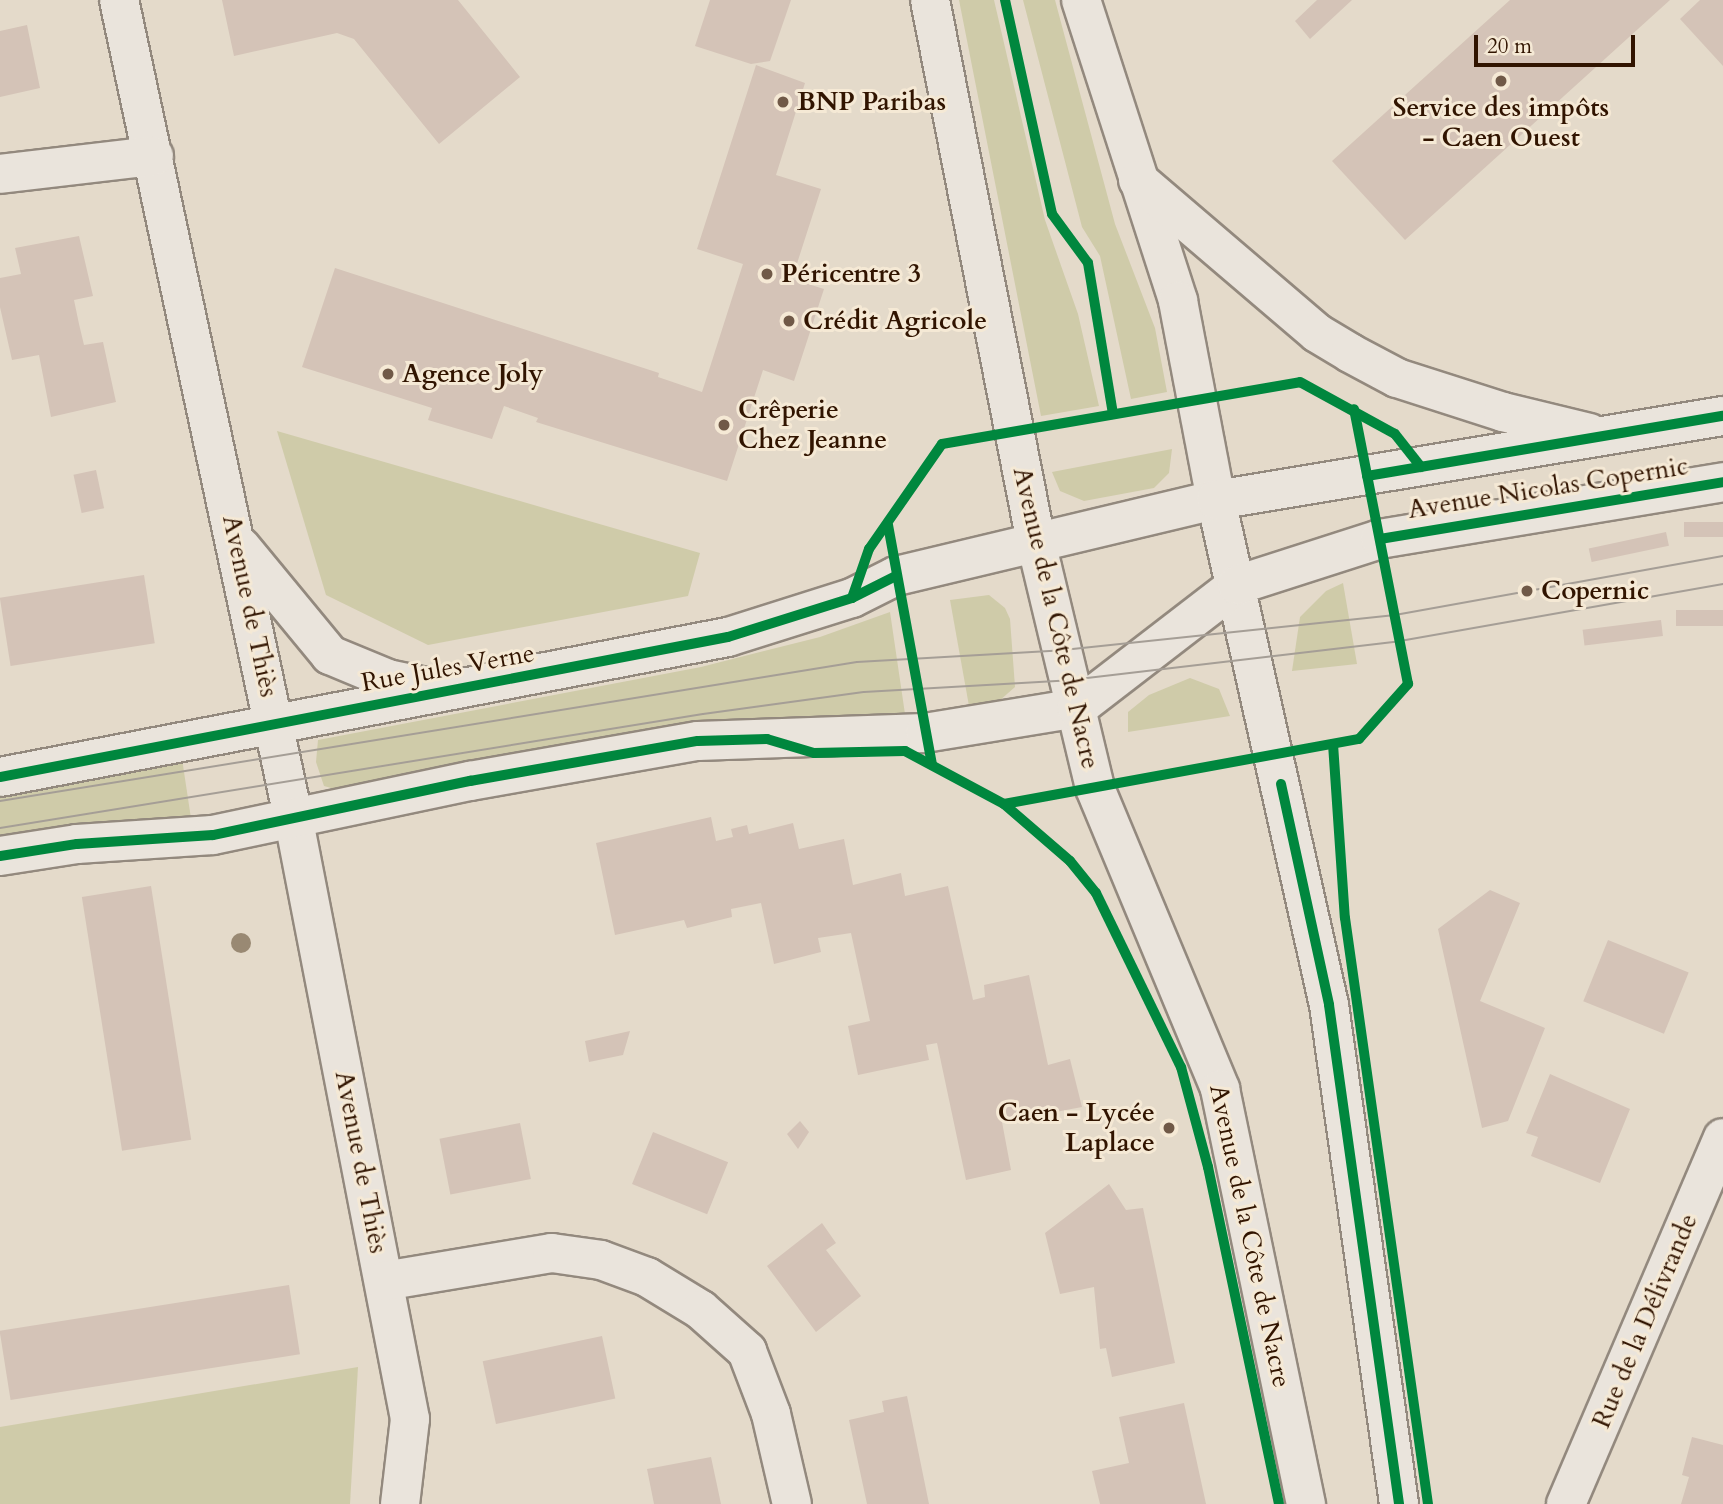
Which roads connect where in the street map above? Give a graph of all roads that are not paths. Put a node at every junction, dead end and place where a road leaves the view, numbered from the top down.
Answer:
1 (119, 0) edge
2 (930, 0) edge
3 (1081, 0) edge
4 (154, 156) junction
5 (0, 174) edge
6 (1136, 179) junction
7 (1723, 416) edge
8 (1607, 437) junction
9 (1723, 482) edge
10 (1216, 500) junction
11 (237, 542) junction
12 (1036, 542) junction
13 (1237, 585) junction
14 (445, 691) junction
15 (1077, 708) junction
16 (274, 723) junction
17 (0, 778) edge
18 (294, 821) junction
19 (0, 856) edge
20 (1723, 1138) edge
21 (384, 1281) junction
22 (400, 1504) edge
23 (792, 1504) edge
24 (1306, 1504) edge
25 (1399, 1504) edge
26 (1566, 1504) edge

1 - 4 street, Avenue de Thiès
2 - 12 street, Avenue de la Côte de Nacre
3 - 6 street
4 - 5 street
4 - 11 street, Avenue de Thiès
6 - 8 street
6 - 10 street
7 - 8 street, Avenue Nicolas Copernic
8 - 10 street, Avenue Nicolas Copernic
9 - 13 street, Avenue Nicolas Copernic
10 - 12 street, Avenue Nicolas Copernic
10 - 13 street
11 - 14 street, Rue Jules Verne
11 - 16 street, Avenue de Thiès
12 - 14 street, Rue Jules Verne
12 - 15 street, Avenue de la Côte de Nacre
13 - 15 street, Avenue Nicolas Copernic
13 - 25 street
14 - 16 street, Rue Jules Verne
15 - 18 street, Avenue Nicolas Copernic
15 - 24 street, Avenue de la Côte de Nacre
16 - 17 street, Rue Jules Verne
16 - 18 street, Avenue de Thiès
18 - 19 street
18 - 21 street, Avenue de Thiès
20 - 26 street, Rue de la Délivrande
21 - 22 street, Avenue de Thiès
21 - 23 street

